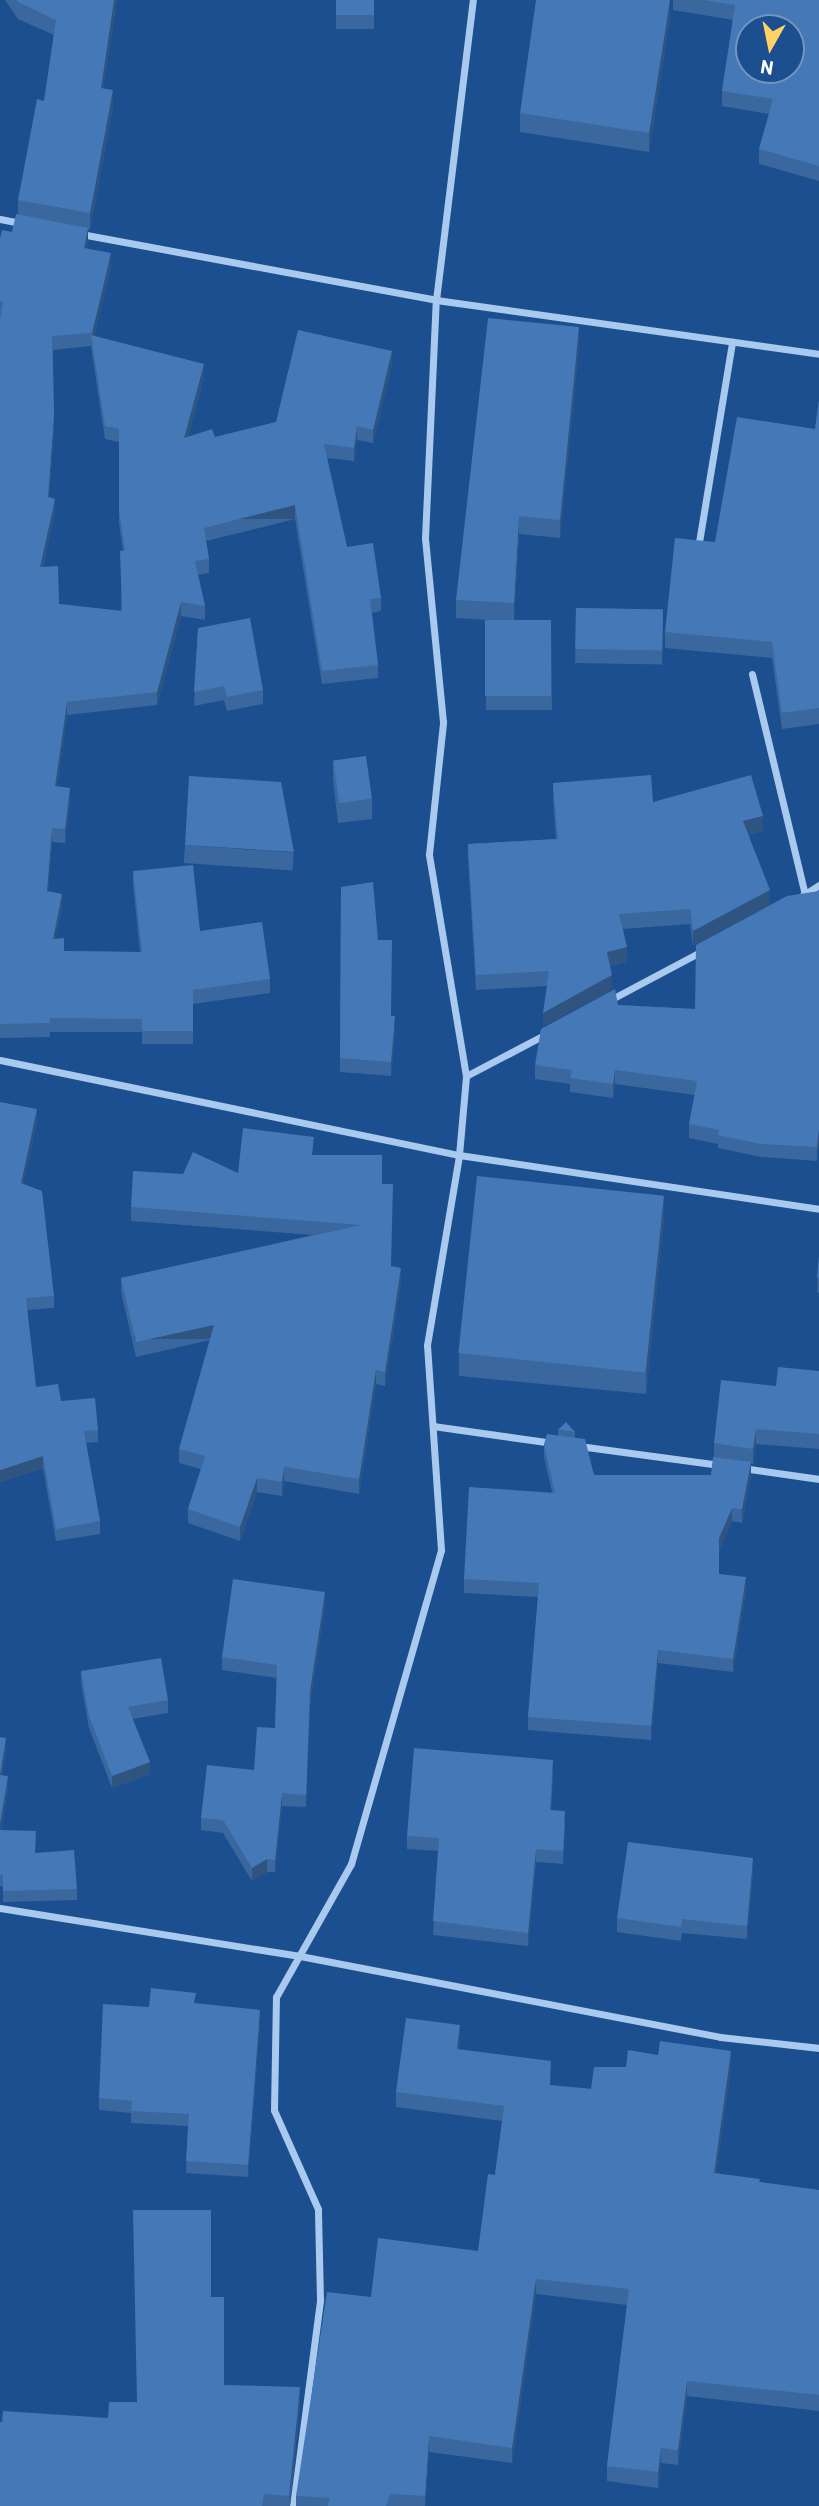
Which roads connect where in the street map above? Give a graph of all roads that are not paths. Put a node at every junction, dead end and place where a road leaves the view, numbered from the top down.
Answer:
1 (473, 0) edge
2 (0, 219) edge
3 (27, 224) edge
4 (68, 232) edge
5 (436, 300) junction
6 (732, 342) junction
7 (819, 354) edge
8 (699, 542) edge
9 (752, 674) dead end
10 (819, 885) edge
11 (805, 894) junction
12 (793, 901) edge
13 (710, 947) edge
14 (601, 1005) edge
15 (552, 1031) edge
16 (0, 1060) edge
17 (466, 1076) junction
18 (459, 1155) junction
19 (819, 1209) edge
20 (433, 1426) junction
21 (819, 1479) edge
22 (0, 1908) edge
23 (300, 1956) junction
24 (819, 2048) edge
25 (293, 2506) edge

1 - 5 street
2 - 3 street
4 - 5 street
5 - 6 street
5 - 17 street
6 - 7 street
6 - 8 street
9 - 11 street
10 - 11 street
11 - 12 street
13 - 14 street
15 - 17 street
16 - 18 street
17 - 18 street
18 - 19 street
18 - 20 street
20 - 21 street
20 - 23 street
22 - 23 street
23 - 24 street
23 - 25 street

